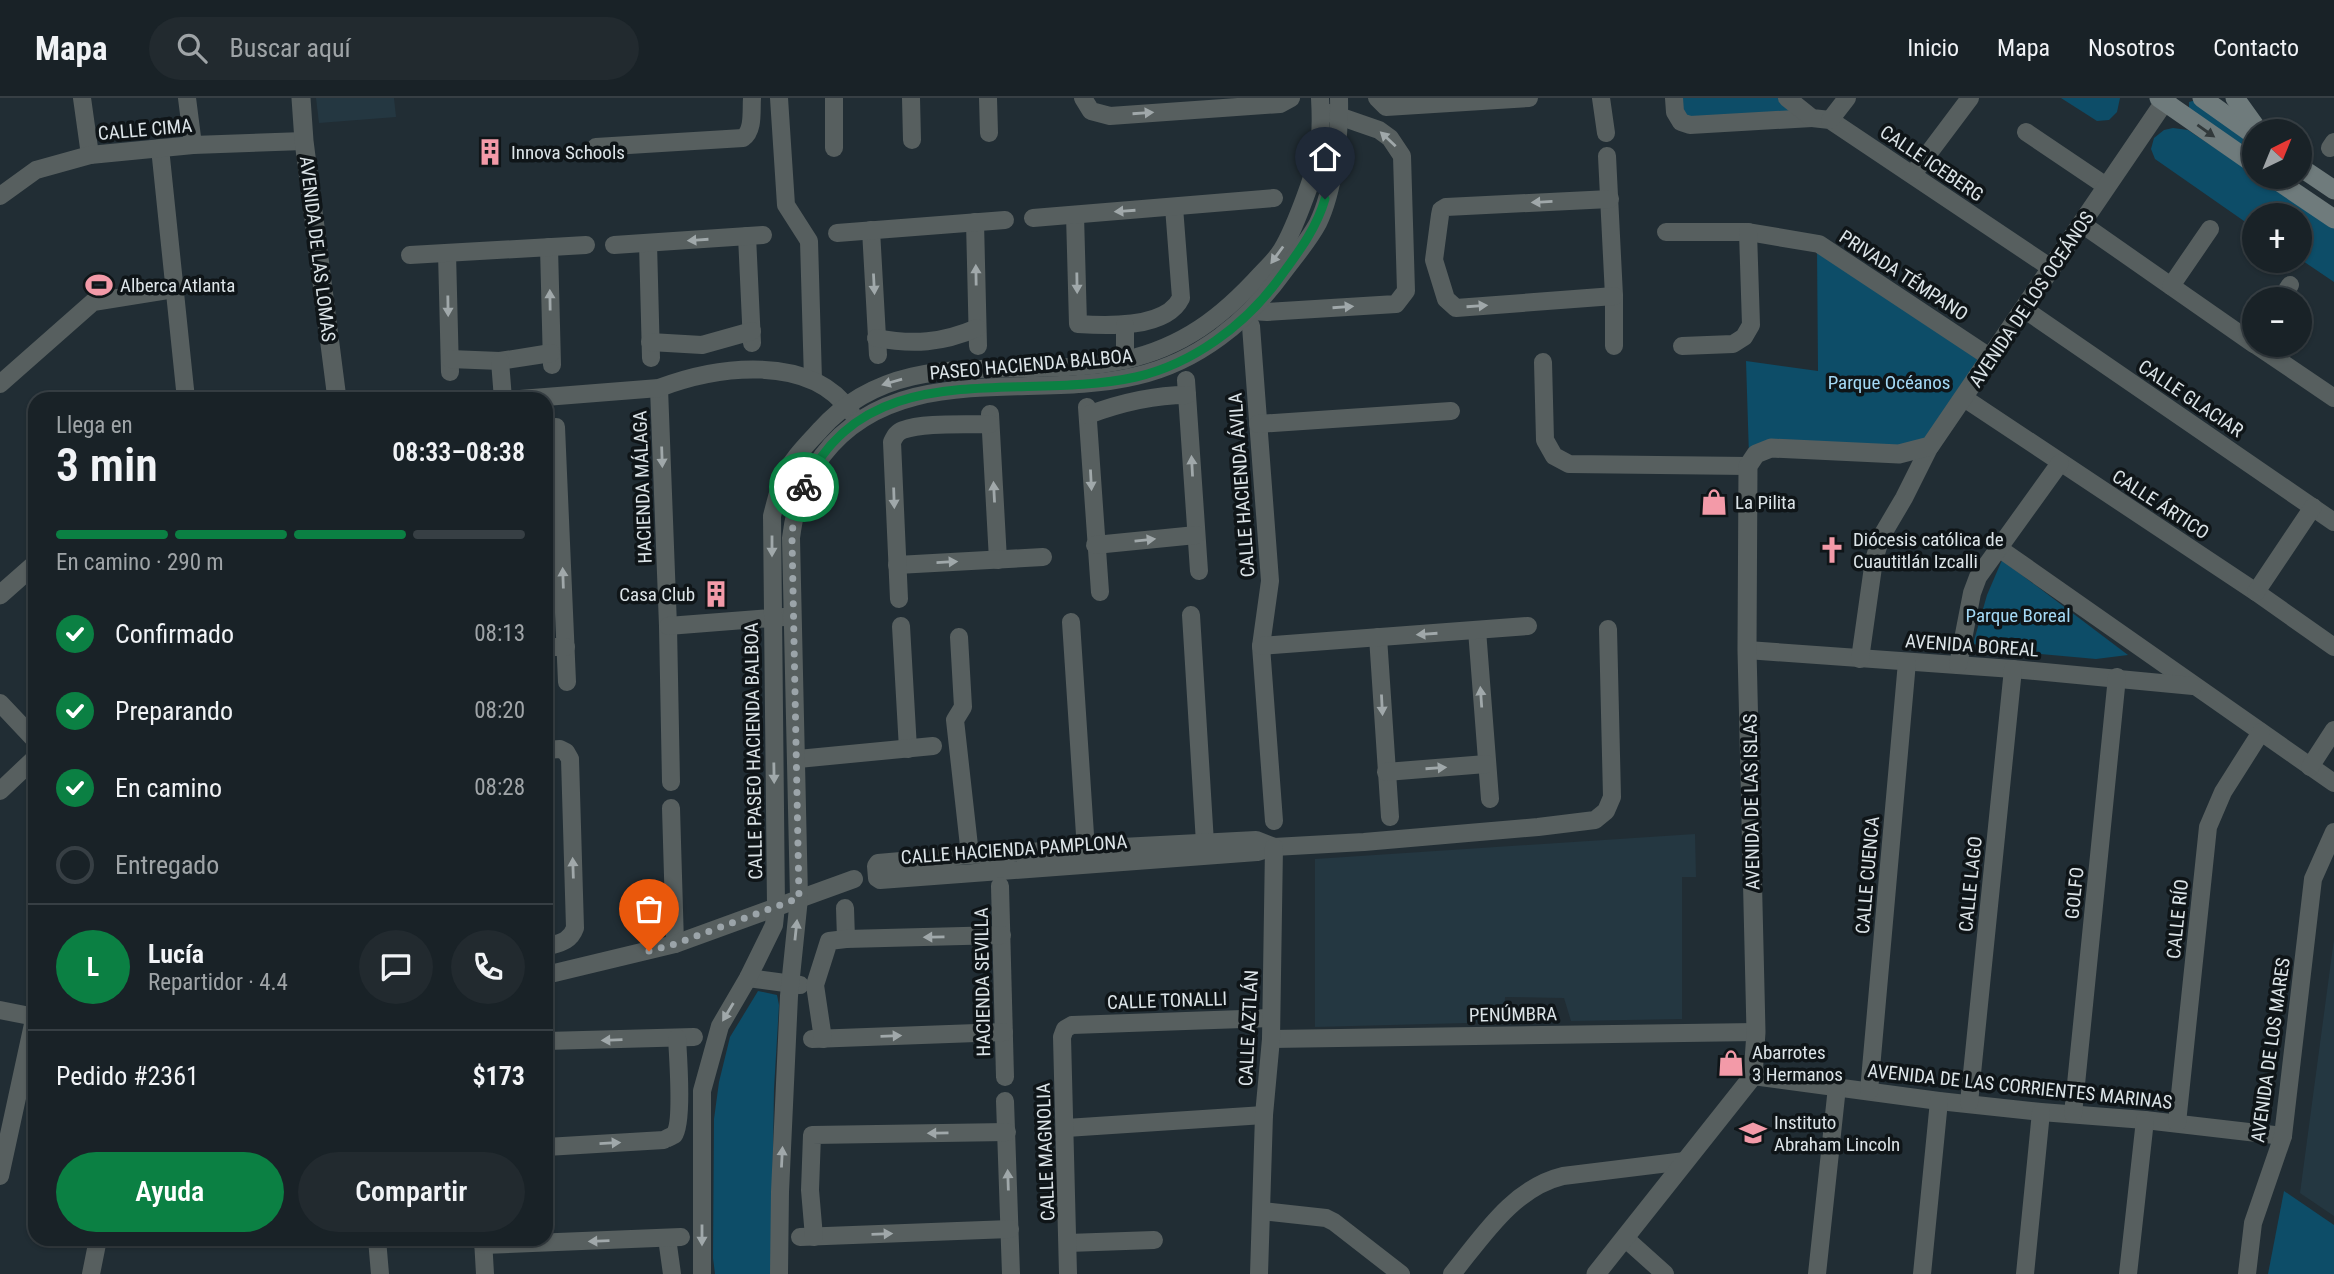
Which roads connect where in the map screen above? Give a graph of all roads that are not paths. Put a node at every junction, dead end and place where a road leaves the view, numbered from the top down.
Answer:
1 (82, 98) edge
2 (187, 98) edge
3 (301, 98) edge
4 (752, 98) edge
5 (779, 98) edge
6 (834, 98) edge
7 (911, 98) edge
8 (988, 98) edge
9 (1083, 98) edge
10 (1291, 98) edge
11 (1339, 98) edge
12 (1377, 98) edge
13 (1529, 98) edge
14 (1601, 98) edge
15 (1674, 98) edge
16 (1787, 98) edge
17 (1847, 98) edge
18 (1969, 98) edge
19 (2202, 98) edge
20 (2235, 98) edge
21 (2163, 99) edge
22 (1320, 104) edge
23 (1339, 116) junction
24 (1821, 119) junction
25 (2250, 119) edge
26 (2242, 126) edge
27 (2026, 132) dead end
28 (989, 133) dead end
29 (1606, 133) dead end
30 (912, 140) dead end
31 (304, 141) junction
32 (193, 145) junction
33 (596, 147) dead end
34 (160, 148) junction
35 (834, 148) dead end
36 (90, 155) junction
37 (2242, 155) edge
38 (1607, 156) dead end
39 (1913, 174) junction
40 (2312, 175) edge
41 (2106, 186) junction
42 (2290, 189) edge
43 (2334, 190) edge
44 (0, 196) edge
45 (1274, 198) dead end
46 (1610, 199) junction
47 (1174, 207) junction
48 (1075, 215) junction
49 (1033, 218) dead end
50 (2334, 219) edge
51 (1005, 220) dead end
52 (975, 222) junction
53 (2082, 224) junction
54 (2210, 229) dead end
55 (871, 230) junction
56 (1666, 232) dead end
57 (1748, 232) junction
58 (836, 233) dead end
59 (648, 243) junction
60 (586, 245) dead end
61 (614, 245) dead end
62 (549, 247) junction
63 (447, 253) junction
64 (410, 256) dead end
65 (1406, 260) junction
66 (1434, 260) junction
67 (2051, 268) junction
68 (2171, 286) junction
69 (174, 289) junction
70 (1614, 296) junction
71 (2024, 309) junction
72 (1235, 323) junction
73 (1125, 325) junction
74 (2242, 335) edge
75 (928, 342) junction
76 (702, 345) junction
77 (1614, 346) dead end
78 (1682, 346) dead end
79 (2274, 357) edge
80 (1991, 358) junction
81 (1125, 360) junction
82 (500, 361) junction
83 (1543, 362) dead end
84 (928, 373) junction
85 (701, 375) junction
86 (1135, 377) junction
87 (813, 380) junction
88 (0, 384) edge
89 (659, 388) junction
90 (185, 392) edge
91 (336, 392) edge
92 (502, 392) edge
93 (936, 392) junction
94 (553, 396) edge
95 (1964, 398) junction
96 (2334, 398) edge
97 (1135, 400) junction
98 (846, 404) junction
99 (1451, 411) dead end
100 (857, 421) junction
101 (1258, 424) junction
102 (938, 425) junction
103 (553, 435) edge
104 (1930, 446) junction
105 (2060, 463) junction
106 (1748, 466) junction
107 (2313, 507) junction
108 (2334, 522) edge
109 (1196, 535) junction
110 (1095, 545) junction
111 (2000, 549) junction
112 (1044, 557) dead end
113 (998, 560) junction
114 (897, 565) junction
115 (28, 570) edge
116 (1199, 571) dead end
117 (1100, 592) dead end
118 (2256, 592) junction
119 (0, 595) edge
120 (899, 598) dead end
121 (1191, 615) dead end
122 (772, 617) junction
123 (794, 617) junction
124 (1072, 622) dead end
125 (668, 626) junction
126 (901, 626) dead end
127 (1528, 626) dead end
128 (1608, 629) dead end
129 (1477, 630) junction
130 (959, 637) dead end
131 (1378, 638) junction
132 (1261, 646) junction
133 (553, 647) edge
134 (566, 647) junction
135 (2334, 647) edge
136 (1747, 650) junction
137 (1860, 659) junction
138 (1907, 662) junction
139 (1958, 665) junction
140 (2013, 669) junction
141 (2117, 677) junction
142 (567, 682) dead end
143 (2193, 685) junction
144 (0, 703) edge
145 (2334, 730) edge
146 (28, 733) edge
147 (2261, 733) junction
148 (933, 746) dead end
149 (908, 749) junction
150 (553, 750) edge
151 (798, 759) junction
152 (1486, 764) junction
153 (28, 765) edge
154 (2310, 767) junction
155 (1386, 772) junction
156 (671, 782) dead end
157 (2334, 783) edge
158 (0, 791) edge
159 (1490, 799) dead end
160 (671, 807) dead end
161 (1390, 817) dead end
162 (1274, 821) dead end
163 (2334, 832) edge
164 (1205, 843) junction
165 (1274, 847) junction
166 (1086, 850) junction
167 (970, 855) junction
168 (854, 879) dead end
169 (1000, 886) dead end
170 (799, 898) junction
171 (776, 906) junction
172 (845, 908) dead end
173 (1002, 935) junction
174 (846, 939) junction
175 (675, 944) junction
176 (553, 945) edge
177 (553, 973) edge
178 (748, 978) junction
179 (791, 985) junction
180 (815, 985) junction
181 (0, 1010) edge
182 (28, 1015) edge
183 (1271, 1018) junction
184 (1065, 1029) joint
185 (1004, 1032) junction
186 (1756, 1032) junction
187 (1271, 1039) junction
188 (553, 1041) edge
189 (28, 1048) edge
190 (1753, 1076) junction
191 (1005, 1077) dead end
192 (1837, 1087) junction
193 (702, 1091) junction
194 (1869, 1091) junction
195 (679, 1093) junction
196 (1005, 1101) dead end
197 (1939, 1101) junction
198 (1969, 1104) junction
199 (2042, 1112) junction
200 (2073, 1114) junction
201 (1264, 1115) junction
202 (2145, 1120) junction
203 (2177, 1124) junction
204 (1066, 1128) junction
205 (1007, 1132) junction
206 (2283, 1136) junction
207 (553, 1147) edge
208 (1685, 1161) junction
209 (0, 1177) edge
210 (810, 1191) junction
211 (780, 1192) junction
212 (1262, 1211) junction
213 (1010, 1229) junction
214 (1626, 1239) junction
215 (1154, 1240) dead end
216 (553, 1241) edge
217 (1068, 1243) junction
218 (97, 1246) edge
219 (378, 1246) edge
220 (483, 1246) edge
221 (92, 1274) edge
222 (380, 1274) edge
223 (485, 1274) edge
224 (671, 1274) edge
225 (702, 1274) edge
226 (779, 1274) edge
227 (1011, 1274) edge
228 (1068, 1274) edge
229 (1259, 1274) edge
230 (1401, 1274) edge
231 (1452, 1274) edge
232 (1596, 1274) edge
233 (1665, 1274) edge
234 (1816, 1274) edge
235 (1922, 1274) edge
236 (2025, 1274) edge
237 (2128, 1274) edge
238 (2247, 1274) edge

1 - 36 street
2 - 32 street
3 - 31 street, AVENIDA DE LAS LOMAS
4 - 33 street
5 - 87 street
6 - 35 street
7 - 30 street
8 - 28 street
9 -> 10 street
11 - 23 street, PASEO HACIENDA BALBOA
12 - 13 street
14 - 29 street
15 - 24 street
16 - 24 street, CALLE ICEBERG
17 - 24 street
18 - 39 street
19 - 26 main road
20 - 25 main road
21 -> 37 main road
21 - 41 street, AVENIDA DE LOS OCEÁNOS
22 - 23 street
22 -> 72 street, PASEO HACIENDA BALBOA
65 -> 23 street
23 - 72 street, PASEO HACIENDA BALBOA
24 - 39 street, CALLE ICEBERG
27 - 41 street
31 - 32 street, CALLE CIMA
31 - 91 street, AVENIDA DE LAS LOMAS
32 - 34 street, CALLE CIMA
34 - 36 street, CALLE CIMA
34 - 69 street
36 - 44 street, CALLE CIMA
38 - 46 street
39 - 67 street, CALLE ICEBERG
40 - 43 main road
41 - 53 street, AVENIDA DE LOS OCEÁNOS
42 - 50 main road
45 - 47 street
46 -> 66 street
46 - 70 street
47 -> 48 street
47 - 73 street
48 - 49 street
48 -> 73 street
51 - 52 street
52 - 55 street
75 -> 52 street
53 - 67 street, AVENIDA DE LOS OCEÁNOS
53 - 68 street
54 - 68 street
55 - 58 street
55 -> 75 street
56 - 57 street, PRIVADA TÉMPANO
57 - 78 street
57 - 80 street, PRIVADA TÉMPANO
59 - 61 street
59 - 76 street
76 -> 59 street
60 - 62 street
62 - 63 street
82 -> 62 street
63 - 64 street
63 -> 82 street
65 - 66 street
72 -> 65 street
66 -> 70 street
67 - 71 street, AVENIDA DE LOS OCEÁNOS
68 - 74 street
69 - 88 street
69 - 90 street
70 - 77 street
71 - 80 street, AVENIDA DE LOS OCEÁNOS
71 - 107 street, CALLE GLACIAR
72 - 81 street, PASEO HACIENDA BALBOA
72 - 86 street, PASEO HACIENDA BALBOA
72 - 101 street, CALLE HACIENDA ÁVILA
73 - 81 street
75 - 84 street
76 - 85 street
79 - 96 street
80 - 95 street, AVENIDA DE LOS OCEÁNOS
81 - 84 street, PASEO HACIENDA BALBOA
82 - 92 street
83 - 106 street
84 -> 98 street, PASEO HACIENDA BALBOA
85 - 87 street
85 - 89 street
86 - 93 street, PASEO HACIENDA BALBOA
86 - 97 street
87 - 98 street
89 - 94 street
89 -> 125 street, HACIENDA MÁLAGA
93 - 100 street, PASEO HACIENDA BALBOA
93 - 102 street
95 - 104 street, AVENIDA DE LOS OCEÁNOS
95 - 105 street, CALLE ÁRTICO
109 -> 97 street
97 -> 110 street
98 - 100 street
98 -> 122 street, CALLE PASEO HACIENDA BALBOA
99 - 101 street
100 - 123 street
101 - 132 street, CALLE HACIENDA ÁVILA
113 -> 102 street
102 -> 114 street
134 -> 103 street
104 - 106 street
104 - 137 street, AVENIDA DE LOS OCEÁNOS
105 - 111 street
105 - 118 street, CALLE ÁRTICO
106 - 136 street, AVENIDA DE LAS ISLAS
107 - 108 street, CALLE GLACIAR
107 - 118 street
110 -> 109 street
109 - 116 street
110 - 117 street
111 - 139 street
111 - 143 street, AVENIDA BOREAL
112 - 113 street
114 -> 113 street
114 - 120 street
115 - 119 street
118 - 135 street, CALLE ÁRTICO
121 - 164 street
122 - 123 street
122 - 125 street
122 -> 171 street, CALLE PASEO HACIENDA BALBOA
123 - 151 street
124 - 166 street
125 - 156 street, HACIENDA MÁLAGA
126 - 149 street
127 - 129 street
128 - 165 street, CALLE HACIENDA PAMPLONA
129 -> 131 street
152 -> 129 street
130 - 167 street
131 - 132 street
131 -> 155 street
132 - 162 street, CALLE HACIENDA ÁVILA
133 - 134 street
134 - 142 street
136 - 137 street, AVENIDA BOREAL
136 - 186 street, AVENIDA DE LAS ISLAS
137 - 138 street, AVENIDA BOREAL
138 - 139 street, AVENIDA BOREAL
138 - 194 street, CALLE CUENCA
139 - 140 street, AVENIDA BOREAL
140 - 141 street, AVENIDA BOREAL
140 - 198 street, CALLE LAGO
141 - 143 street, AVENIDA BOREAL
141 - 200 street, GOLFO
143 - 147 street, AVENIDA BOREAL
144 - 146 street
145 - 154 street
147 - 154 street, AVENIDA BOREAL
147 - 203 street, CALLE RÍO
148 - 149 street
149 - 151 street
176 -> 150 street
151 - 170 street
155 -> 152 street
152 - 159 street
153 - 158 street
154 - 157 street, AVENIDA BOREAL
155 - 161 street
160 - 175 street
163 - 206 street, AVENIDA DE LOS MARES
164 - 165 street, CALLE HACIENDA PAMPLONA
164 - 166 street, CALLE HACIENDA PAMPLONA
165 - 167 street, CALLE HACIENDA PAMPLONA
165 - 183 street, CALLE AZTLÁN
166 - 167 street, CALLE HACIENDA PAMPLONA
168 - 170 street
169 - 173 street, HACIENDA SEVILLA
170 - 171 street
179 -> 170 street
171 - 175 street
171 - 178 street, CALLE PASEO HACIENDA BALBOA
172 - 174 street
173 -> 174 street
173 - 185 street, HACIENDA SEVILLA
174 - 180 street
175 - 177 street
178 - 179 street
178 -> 193 street, CALLE PASEO HACIENDA BALBOA
179 - 180 street
211 -> 179 street
180 -> 185 street
181 - 182 street
183 - 184 street, CALLE TONALLI
183 - 187 street, CALLE AZTLÁN
184 - 204 street, CALLE MAGNOLIA
185 - 191 street, HACIENDA SEVILLA
186 - 187 street, PENÚMBRA
186 - 190 street, AVENIDA DE LAS ISLAS
187 - 201 street, CALLE AZTLÁN
195 -> 188 street
189 - 209 street
190 - 192 street, AVENIDA DE LAS CORRIENTES MARINAS
190 - 208 street
192 - 194 street, AVENIDA DE LAS CORRIENTES MARINAS
192 - 234 street
193 - 195 street
193 -> 225 street, CALLE PASEO HACIENDA BALBOA
194 - 197 street, AVENIDA DE LAS CORRIENTES MARINAS
207 -> 195 street
196 - 205 street
197 - 198 street, AVENIDA DE LAS CORRIENTES MARINAS
197 - 235 street
198 - 199 street, AVENIDA DE LAS CORRIENTES MARINAS
199 - 200 street, AVENIDA DE LAS CORRIENTES MARINAS
199 - 236 street
200 - 202 street, AVENIDA DE LAS CORRIENTES MARINAS
201 - 204 street
201 - 212 street, CALLE AZTLÁN
202 - 203 street, AVENIDA DE LAS CORRIENTES MARINAS
202 - 237 street
203 - 206 street, AVENIDA DE LAS CORRIENTES MARINAS
204 - 217 street, CALLE MAGNOLIA
205 -> 210 street
213 -> 205 street
206 - 238 street, AVENIDA DE LOS MARES
208 - 214 street
208 - 231 street
210 - 211 street
210 -> 213 street
211 - 226 street
212 - 229 street, CALLE AZTLÁN
212 - 230 street
213 - 227 street
214 - 232 street
214 - 233 street
215 - 217 street
224 -> 216 street
217 - 228 street, CALLE MAGNOLIA
218 - 221 street
219 - 222 street
220 - 223 street

